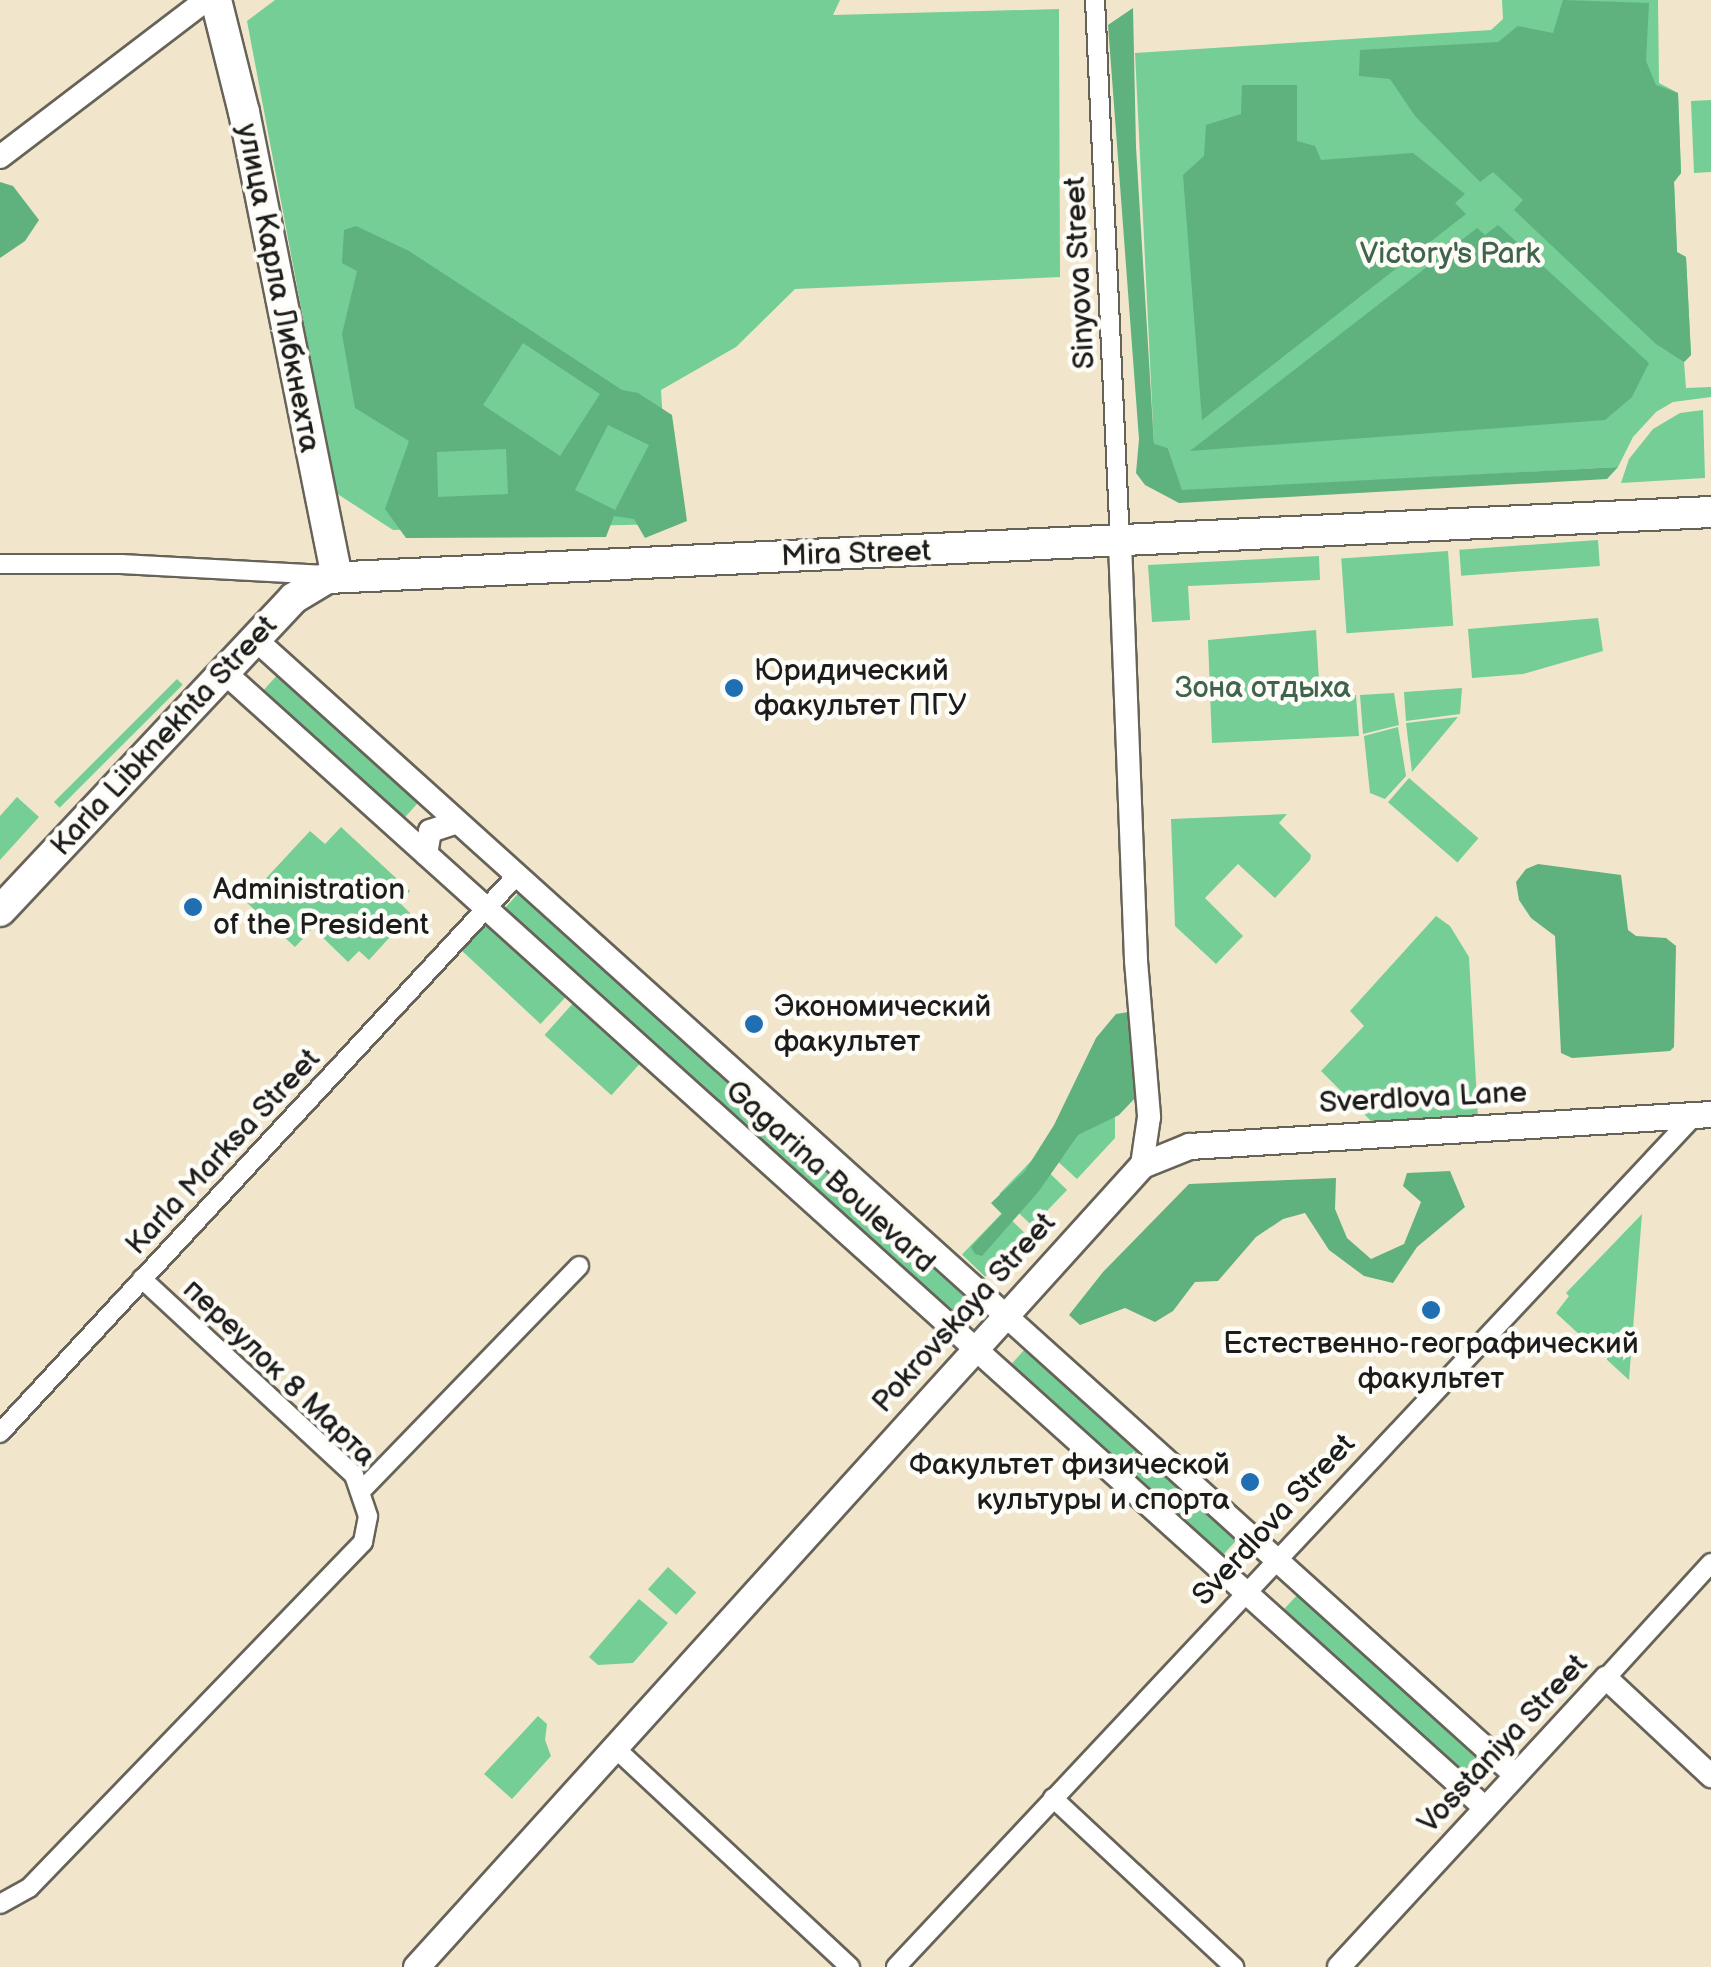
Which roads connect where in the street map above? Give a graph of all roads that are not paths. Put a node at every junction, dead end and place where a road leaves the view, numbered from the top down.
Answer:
1 (206, 0) edge
2 (216, 0) edge
3 (1095, 0) edge
4 (0, 157) edge
5 (1711, 512) edge
6 (1120, 543) junction
7 (0, 564) edge
8 (337, 576) junction
9 (255, 639) junction
10 (224, 672) junction
11 (458, 822) junction
12 (426, 854) junction
13 (517, 875) junction
14 (486, 908) junction
15 (0, 911) edge
16 (1703, 1114) edge
17 (1142, 1165) junction
18 (579, 1266) dead end
19 (142, 1279) junction
20 (1006, 1315) junction
21 (976, 1349) junction
22 (0, 1433) edge
23 (362, 1490) junction
24 (1275, 1558) junction
25 (1711, 1563) edge
26 (1244, 1591) junction
27 (1606, 1678) junction
28 (614, 1747) junction
29 (1514, 1774) junction
30 (1711, 1776) edge
31 (1052, 1798) junction
32 (1484, 1807) junction
33 (0, 1904) edge
34 (416, 1967) edge
35 (850, 1967) edge
36 (896, 1967) edge
37 (1234, 1967) edge
38 (1339, 1967) edge

1 - 4 street
2 - 8 main road, улица Карла Либкнехта
3 - 6 street, Sinyova Street
5 - 6 main road, Mira Street
6 - 8 main road, Mira Street
6 - 17 street
7 - 8 street, Mira Street
8 - 9 main road, Karla Libknekhta Street
9 - 10 main road, Karla Libknekhta Street
9 - 11 street, Gagarina Boulevard
10 - 12 street, Gagarina Boulevard
10 - 15 main road, Karla Libknekhta Street
11 - 12 street
11 - 13 street, Gagarina Boulevard
12 - 14 street, Gagarina Boulevard
13 - 14 street, Karla Marksa Street
13 - 20 street, Gagarina Boulevard
14 - 19 street, Karla Marksa Street
14 - 21 street, Gagarina Boulevard
16 - 17 main road, Sverdlova Lane
16 - 24 street, Sverdlova Street
17 - 20 main road, Pokrovskaya Street
18 - 23 street
19 - 22 street, Karla Marksa Street
19 - 23 street, переулок 8 Марта
20 - 21 main road, Pokrovskaya Street
20 - 24 street, Gagarina Boulevard
21 - 26 street, Gagarina Boulevard
21 - 28 main road, Pokrovskaya Street
23 - 33 street, переулок 8 Марта
24 - 26 street, Sverdlova Street
24 - 29 street, Gagarina Boulevard
25 - 27 street, Vosstaniya Street
26 - 31 street, Sverdlova Street
26 - 32 street, Gagarina Boulevard
27 - 29 street, Vosstaniya Street
27 - 30 street
28 - 34 main road, Pokrovskaya Street
28 - 35 street
29 - 32 street, Vosstaniya Street
31 - 36 street, Sverdlova Street
31 - 37 street
32 - 38 street, Vosstaniya Street

